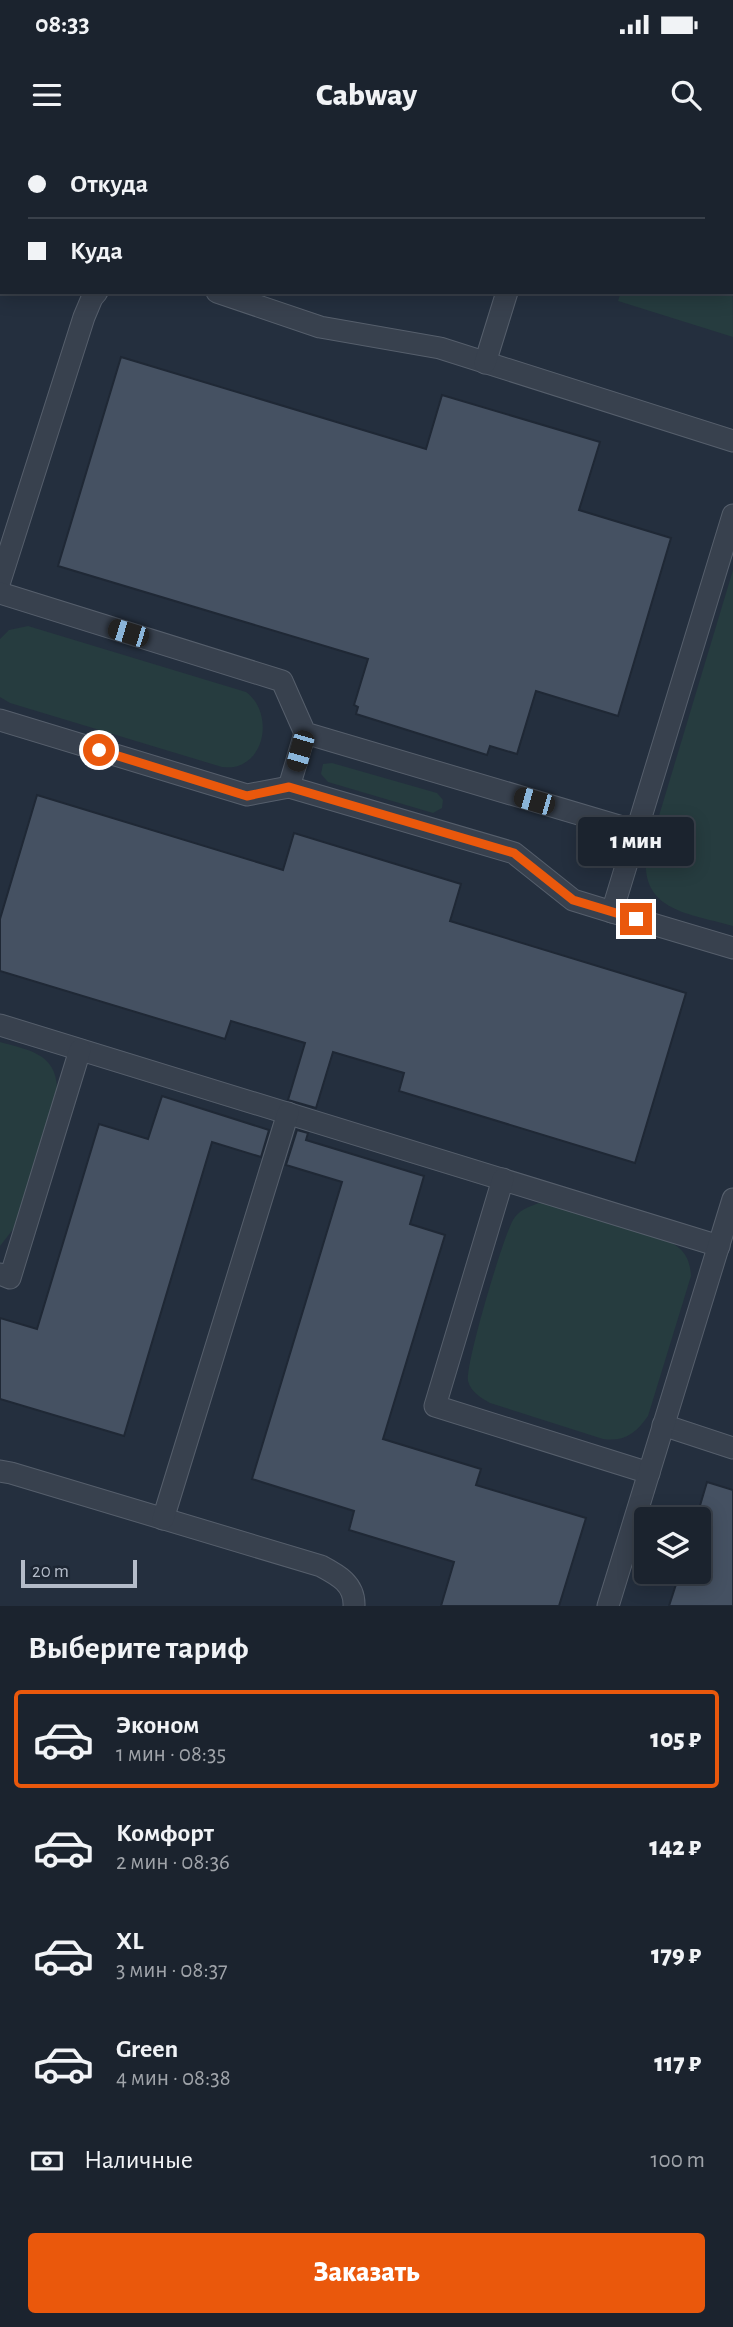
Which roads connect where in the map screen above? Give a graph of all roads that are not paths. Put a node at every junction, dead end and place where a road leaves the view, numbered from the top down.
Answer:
1 (95, 294) edge
2 (222, 294) edge
3 (506, 294) edge
4 (485, 363) junction
5 (733, 441) edge
6 (733, 515) edge
7 (0, 581) edge
8 (0, 593) edge
9 (0, 720) edge
10 (305, 733) junction
11 (289, 787) junction
12 (636, 831) junction
13 (612, 912) junction
14 (733, 948) edge
15 (0, 1025) edge
16 (80, 1050) junction
17 (288, 1113) junction
18 (503, 1179) junction
19 (733, 1199) edge
20 (719, 1246) junction
21 (0, 1274) edge
22 (663, 1425) junction
23 (733, 1448) edge
24 (0, 1471) edge
25 (649, 1473) junction
26 (163, 1519) junction
27 (354, 1606) edge
28 (608, 1606) edge

1 - 7 lane
2 - 4 lane
3 - 4 lane
4 - 5 lane
6 - 12 lane
8 - 10 lane
9 - 11 lane
10 - 11 lane
10 - 12 lane
11 - 13 lane
12 - 13 lane
13 - 14 lane
15 - 16 lane
16 - 17 lane
16 - 21 lane
17 - 18 lane
17 - 26 lane
18 - 20 lane
18 - 25 lane
19 - 20 lane
20 - 22 lane
22 - 23 lane
22 - 25 lane
24 - 26 lane
25 - 28 lane
26 - 27 lane

